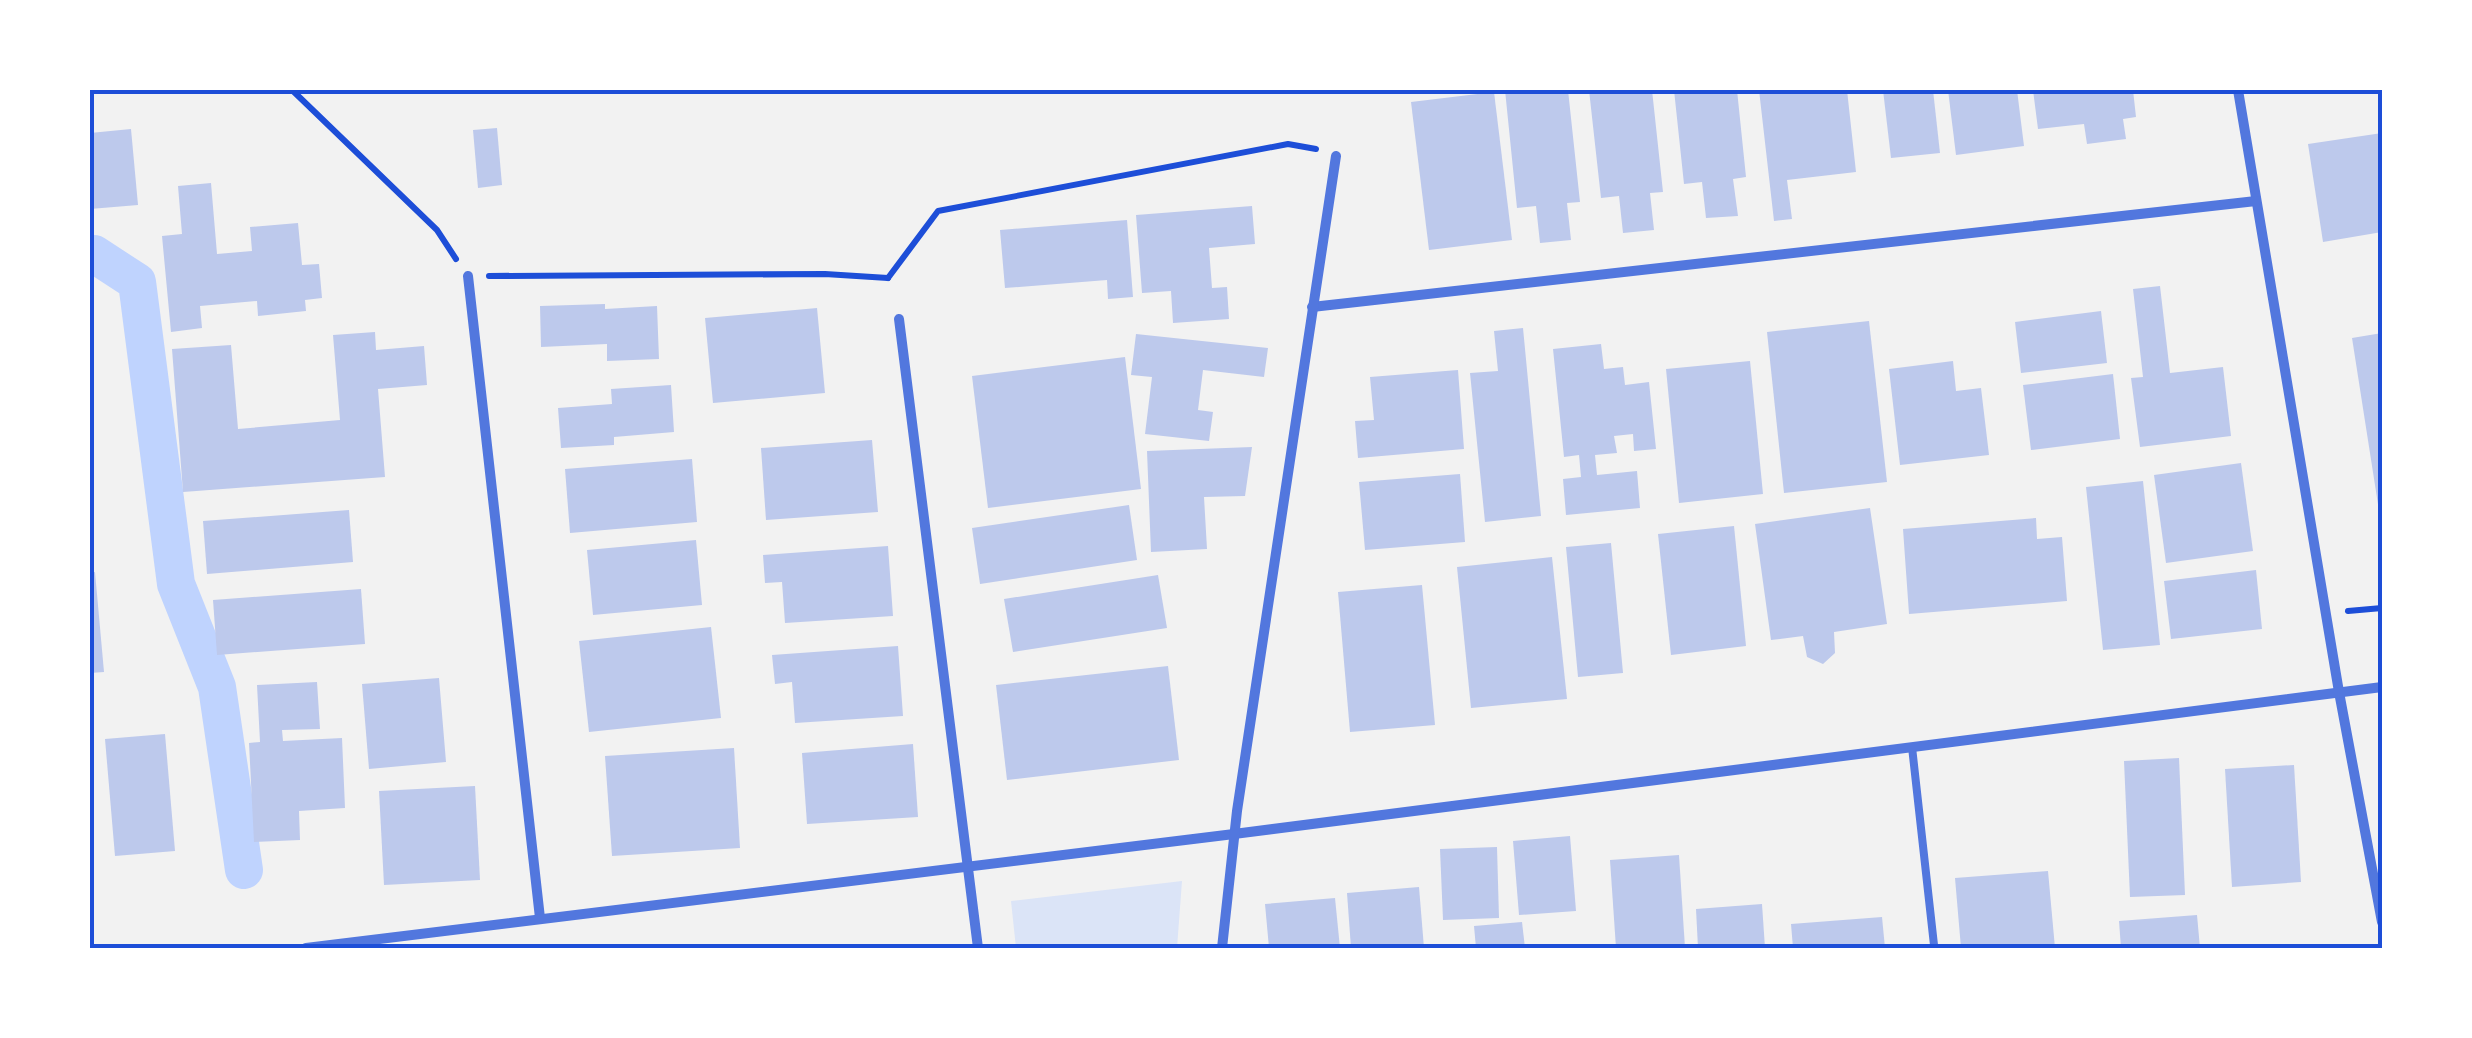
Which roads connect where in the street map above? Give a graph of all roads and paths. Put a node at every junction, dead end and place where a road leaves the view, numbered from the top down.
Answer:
1 (292, 90) edge
2 (2238, 90) edge
3 (1336, 156) joint
4 (2256, 201) junction
5 (468, 276) junction
6 (1312, 307) junction
7 (899, 319) dead end
8 (2382, 608) edge
9 (2346, 611) dead end
10 (2382, 687) edge
11 (2339, 692) junction
12 (1912, 747) junction
13 (1234, 834) junction
14 (968, 866) junction
15 (540, 918) junction
16 (2382, 922) edge
17 (1934, 945) dead end
18 (306, 948) edge
19 (978, 948) edge
20 (1222, 948) edge

1 - 5 path
2 - 4 street
3 - 5 path
3 - 6 street
4 - 6 street
4 - 11 street
5 - 15 street
6 - 13 street
7 - 14 street
8 - 9 path
10 - 11 street
11 - 12 street
11 - 16 street
12 - 13 street
12 - 17 lane
13 - 14 street
13 - 20 street
14 - 15 street
14 - 19 street
15 - 18 street

